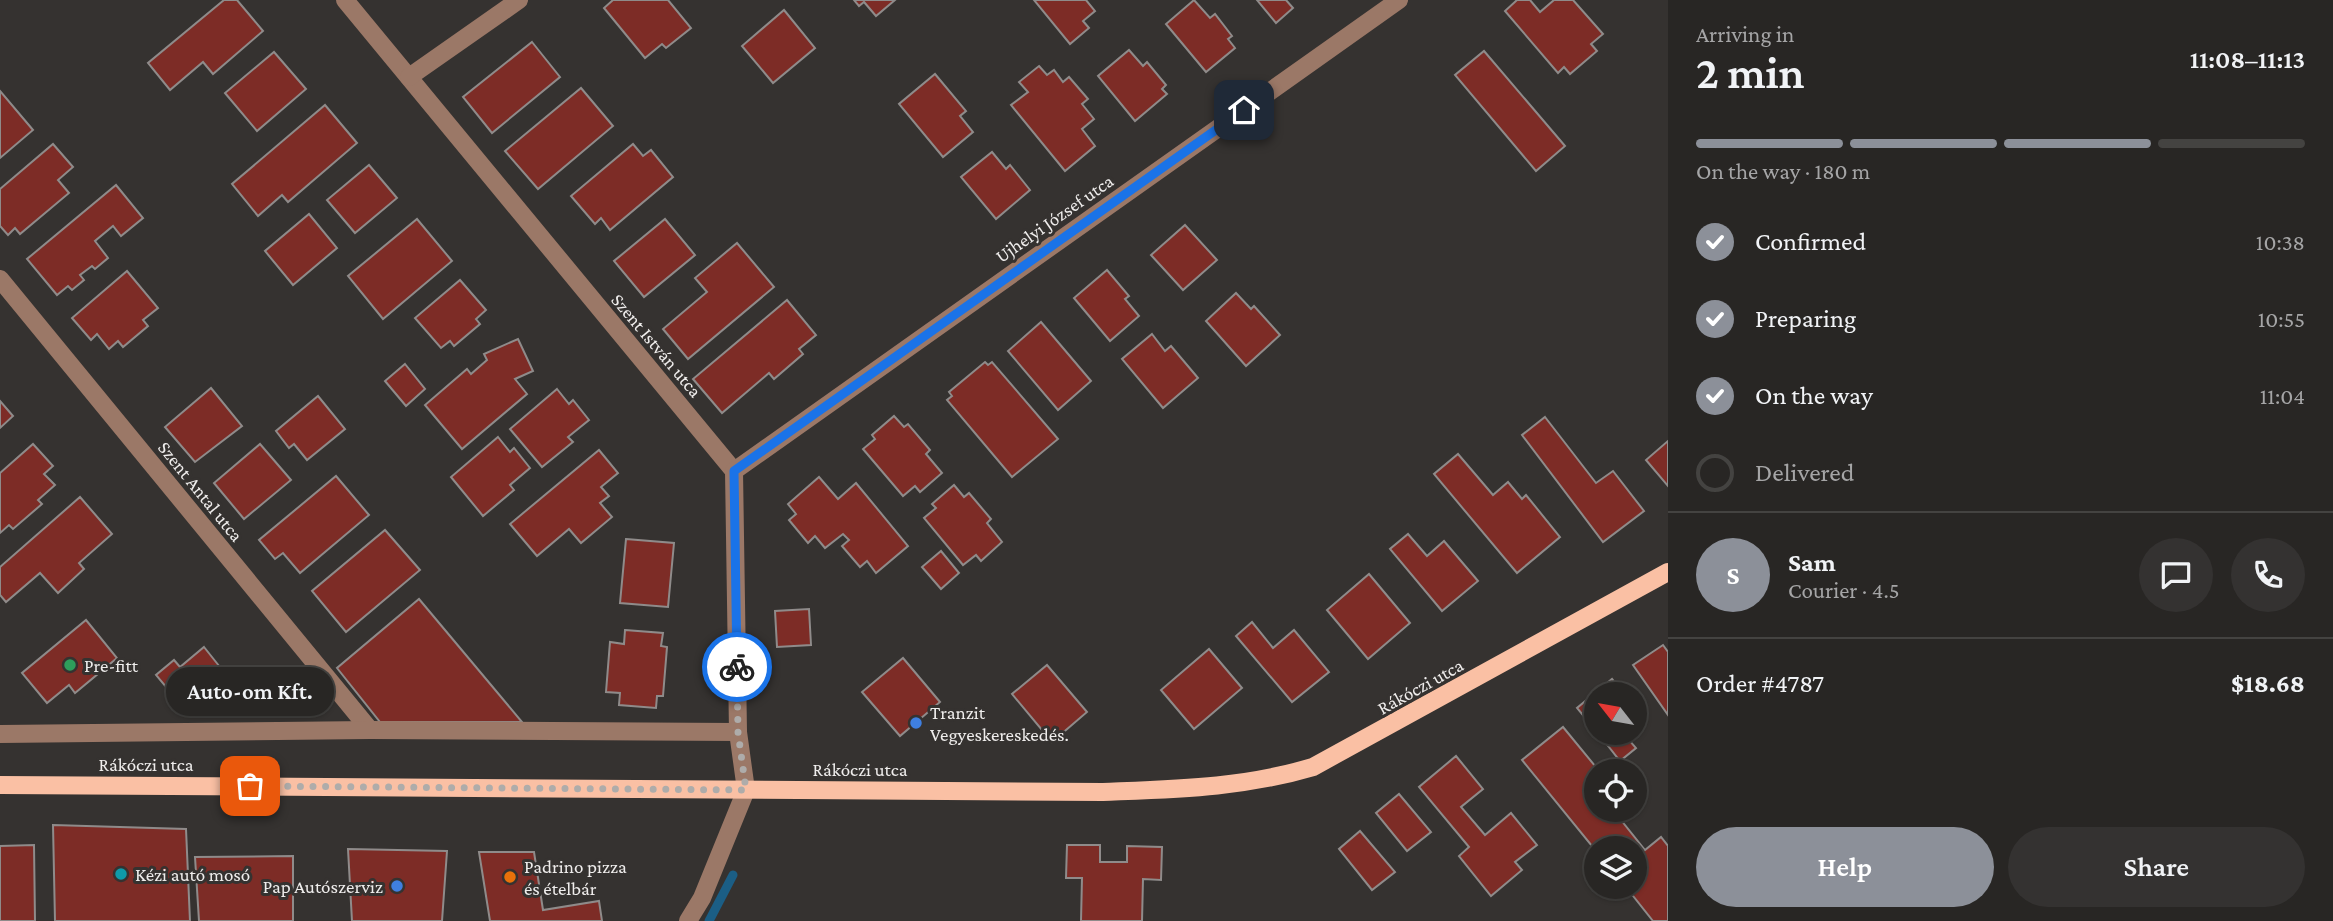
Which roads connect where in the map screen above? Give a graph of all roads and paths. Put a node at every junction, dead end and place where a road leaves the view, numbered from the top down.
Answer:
1 (345, 0) edge
2 (519, 0) edge
3 (1399, 0) edge
4 (409, 77) junction
5 (0, 279) edge
6 (734, 471) junction
7 (1668, 572) edge
8 (370, 730) junction
9 (738, 732) junction
10 (0, 734) edge
11 (0, 785) edge
12 (746, 790) junction
13 (688, 921) edge

1 - 4 street, Szent István utca
2 - 4 street
3 - 6 street, Ujhelyi József utca
4 - 6 street, Szent István utca
5 - 8 street, Szent Antal utca
6 - 9 street
7 - 12 main road, Rákóczi utca
8 - 9 street
8 - 10 street
9 - 12 street
11 - 12 main road, Rákóczi utca
12 - 13 street

